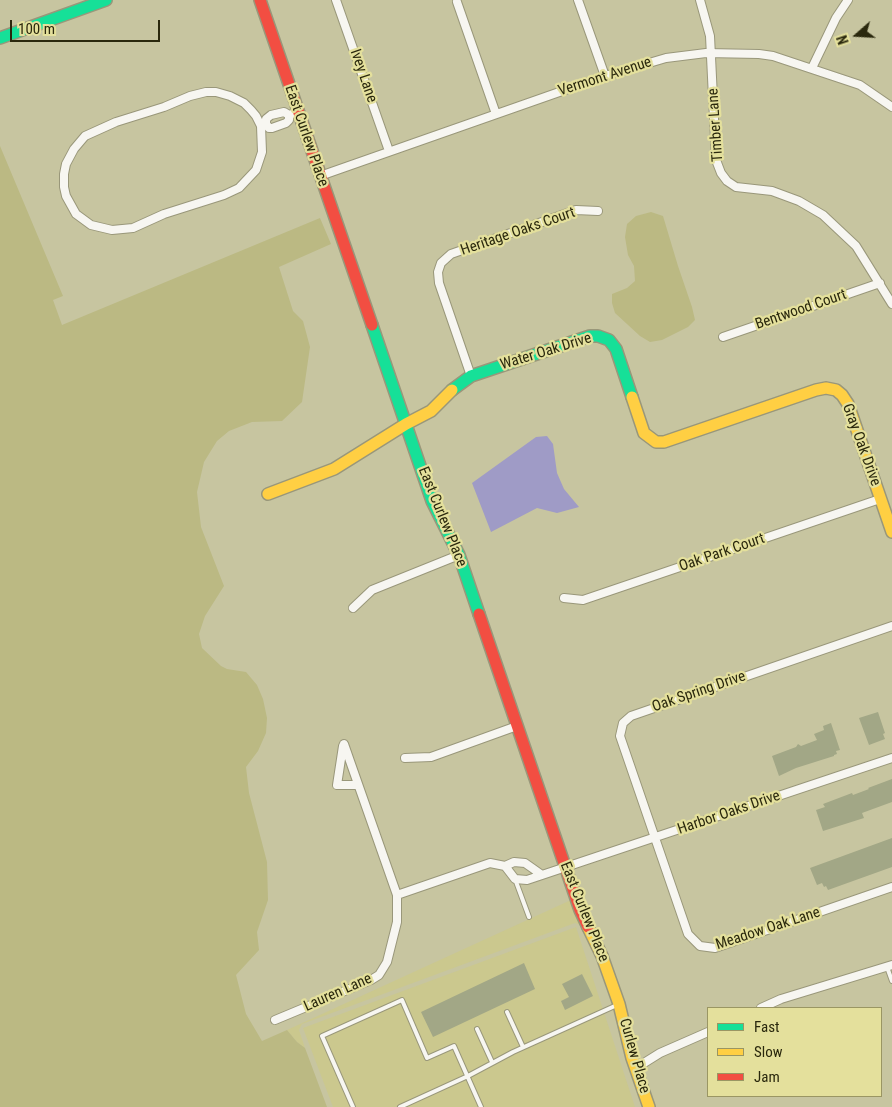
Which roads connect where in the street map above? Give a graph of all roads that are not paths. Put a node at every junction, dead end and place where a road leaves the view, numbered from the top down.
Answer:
1 (106, 0) edge
2 (260, 0) edge
3 (336, 0) edge
4 (578, 0) edge
5 (700, 0) edge
6 (846, 1) edge
7 (457, 2) dead end
8 (0, 38) edge
9 (712, 54) junction
10 (812, 68) junction
11 (605, 76) junction
12 (892, 107) edge
13 (293, 113) junction
14 (496, 114) junction
15 (264, 125) junction
16 (389, 151) junction
17 (320, 176) junction
18 (598, 211) dead end
19 (880, 283) junction
20 (892, 304) edge
21 (723, 337) dead end
22 (471, 376) junction
23 (836, 390) joint
24 (406, 424) junction
25 (268, 494) dead end
26 (880, 499) junction
27 (892, 532) edge
28 (459, 555) junction
29 (564, 598) dead end
30 (353, 608) dead end
31 (892, 626) edge
32 (518, 726) junction
33 (404, 758) dead end
34 (892, 758) edge
35 (358, 785) junction
36 (654, 838) junction
37 (506, 866) junction
38 (566, 868) junction
39 (542, 875) junction
40 (515, 879) junction
41 (892, 887) edge
42 (397, 895) junction
43 (529, 917) dead end
44 (890, 966) edge
45 (892, 982) edge
46 (619, 1004) junction
47 (764, 1007) edge
48 (507, 1012) dead end
49 (275, 1020) dead end
50 (477, 1029) dead end
51 (707, 1032) edge
52 (523, 1047) junction
53 (492, 1062) junction
54 (636, 1068) junction
55 (468, 1076) junction
56 (353, 1107) edge
57 (400, 1107) edge
58 (481, 1107) edge
59 (650, 1107) edge

1 - 8 street
2 - 13 street, East Curlew Place
3 - 16 street, Ivey Lane
4 - 11 street
5 - 9 street, Timber Lane
6 - 10 street
7 - 14 street
9 - 10 street, Vermont Avenue
9 - 11 street, Vermont Avenue
9 - 19 street, Timber Lane
10 - 12 street, Vermont Avenue
11 - 14 street, Vermont Avenue
13 - 15 street
13 - 15 street
13 - 17 street, East Curlew Place
14 - 16 street, Vermont Avenue
15 - 15 street
16 - 17 street, Vermont Avenue
17 - 24 street, East Curlew Place
18 - 22 street, Heritage Oaks Court
19 - 20 street, Timber Lane
19 - 21 street, Bentwood Court
22 - 23 street, Water Oak Drive
22 - 24 street, Water Oak Drive
23 - 26 street, Gray Oak Drive
24 - 25 street, Water Oak Drive
24 - 28 street, East Curlew Place
26 - 27 street, Gray Oak Drive
26 - 29 street, Oak Park Court
28 - 30 street
28 - 32 street, East Curlew Place
31 - 36 street, Oak Spring Drive
32 - 33 street
32 - 38 street, East Curlew Place
34 - 36 street, Harbor Oaks Drive
35 - 35 street, Lauren Lane
35 - 42 street, Lauren Lane
36 - 38 street, Harbor Oaks Drive
36 - 41 street, Meadow Oak Lane
37 - 39 street
37 - 40 street
37 - 42 street
38 - 39 street
38 - 46 street, East Curlew Place
39 - 40 street
40 - 43 lane
42 - 49 street, Lauren Lane
44 - 45 lane
44 - 47 street
46 - 52 lane
46 - 54 street, Curlew Place
48 - 52 lane
50 - 53 lane
51 - 54 street
52 - 53 lane
53 - 55 lane
54 - 59 street, Curlew Place
55 - 56 lane
55 - 57 lane
55 - 58 lane

